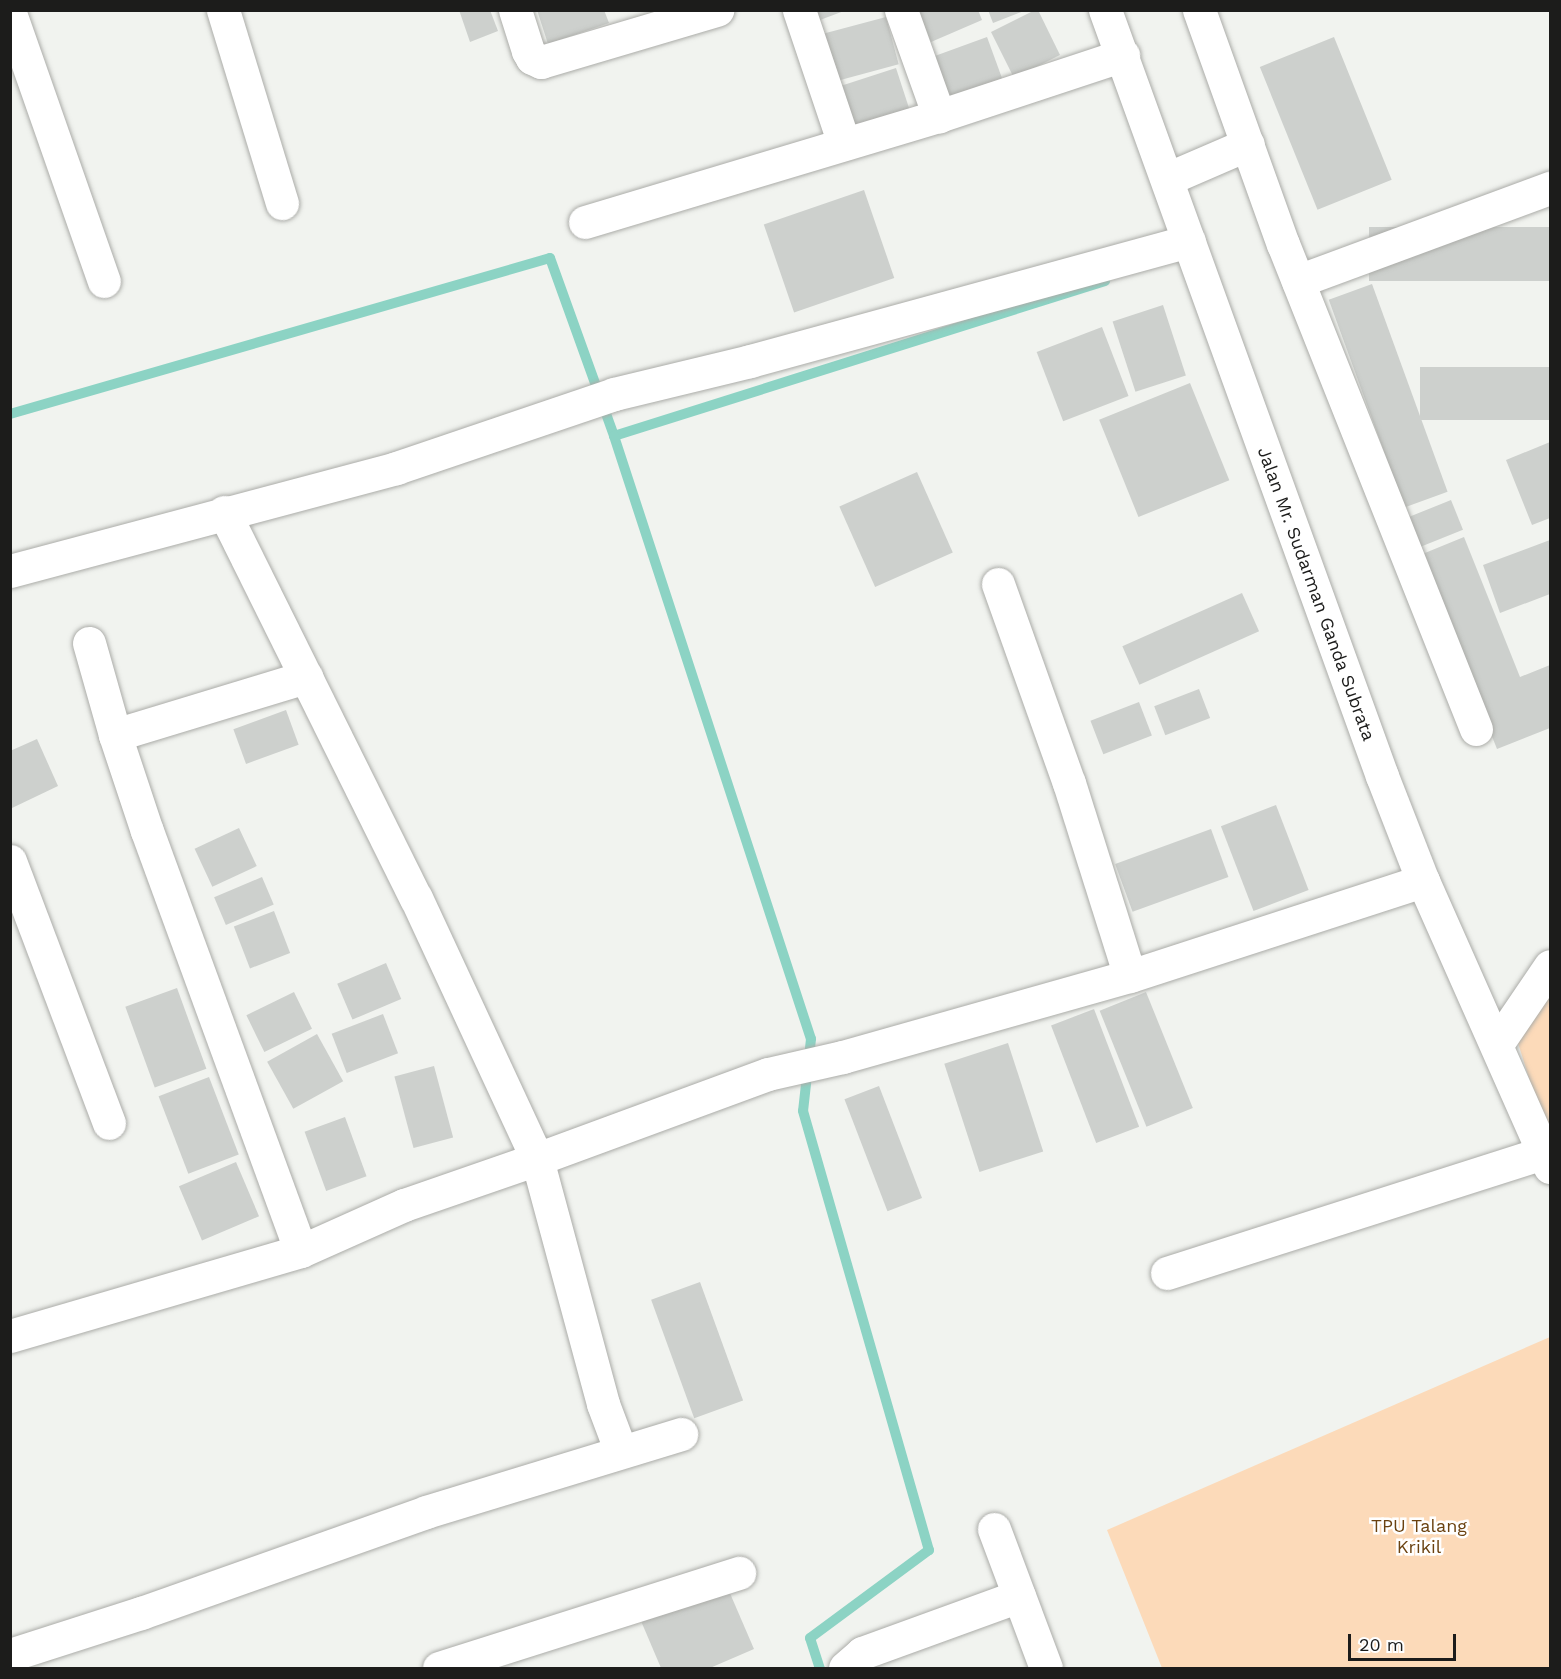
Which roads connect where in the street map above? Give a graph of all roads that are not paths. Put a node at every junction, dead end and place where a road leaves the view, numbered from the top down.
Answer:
1 (223, 10) edge
2 (515, 10) edge
3 (717, 10) edge
4 (799, 10) edge
5 (901, 10) edge
6 (1105, 10) edge
7 (1199, 10) edge
8 (10, 13) edge
9 (1123, 55) junction
10 (939, 116) junction
11 (844, 144) junction
12 (1248, 144) junction
13 (1167, 179) junction
14 (1551, 188) edge
15 (282, 203) dead end
16 (585, 222) dead end
17 (1189, 241) junction
18 (104, 281) dead end
19 (1298, 281) junction
20 (224, 512) junction
21 (10, 571) edge
22 (998, 584) dead end
23 (89, 643) dead end
24 (306, 677) junction
25 (1476, 729) dead end
26 (115, 735) junction
27 (10, 861) edge
28 (1423, 880) junction
29 (1551, 966) edge
30 (1130, 976) junction
31 (1497, 1044) junction
32 (110, 1123) dead end
33 (537, 1159) junction
34 (1547, 1160) edge
35 (301, 1251) junction
36 (1167, 1273) dead end
37 (10, 1336) edge
38 (681, 1434) dead end
39 (621, 1452) junction
40 (994, 1529) dead end
41 (739, 1573) dead end
42 (1019, 1596) junction
43 (10, 1655) edge
44 (417, 1668) edge
45 (426, 1668) edge
46 (439, 1668) edge
47 (845, 1668) edge
48 (1046, 1668) edge

1 - 15 street
2 - 3 street
4 - 11 street
5 - 10 street
6 - 9 street, Jalan Mr. Sudarman Ganda Subrata
7 - 12 street
8 - 18 street
9 - 10 street
9 - 13 street, Jalan Mr. Sudarman Ganda Subrata
10 - 11 street
11 - 16 street
12 - 13 street
12 - 19 street
13 - 17 street, Jalan Mr. Sudarman Ganda Subrata
14 - 19 street
17 - 20 street
17 - 28 street, Jalan Mr. Sudarman Ganda Subrata
19 - 25 street
20 - 21 street
20 - 24 street
22 - 30 street
23 - 26 street
24 - 26 street
24 - 33 street
26 - 35 street
27 - 32 street
28 - 30 street
28 - 31 street, Jalan Mr. Sudarman Ganda Subrata
29 - 31 street
30 - 33 street
31 - 34 street, Jalan Mr. Sudarman Ganda Subrata
33 - 35 street
33 - 39 street
34 - 36 street
35 - 37 street
38 - 39 street
39 - 43 street
40 - 42 street
41 - 46 street
42 - 47 street
42 - 48 street
44 - 45 street

